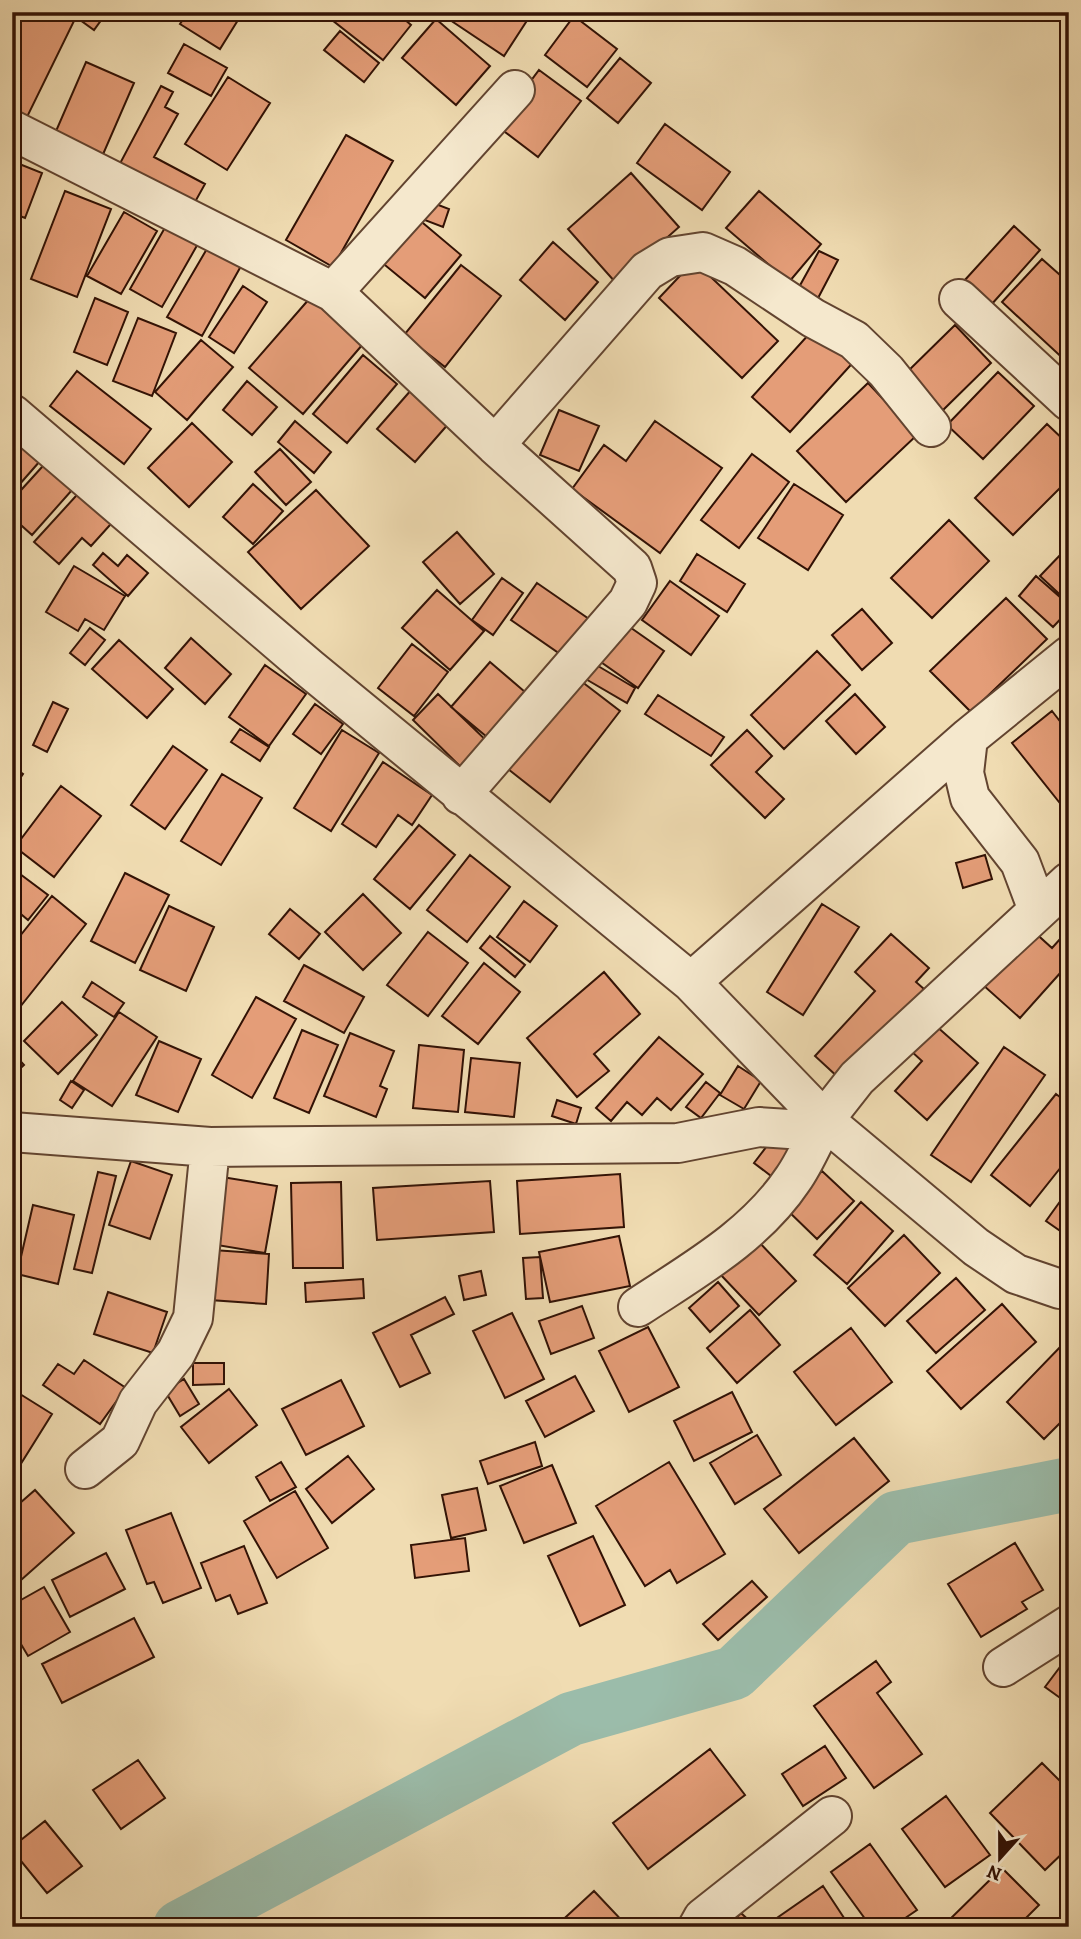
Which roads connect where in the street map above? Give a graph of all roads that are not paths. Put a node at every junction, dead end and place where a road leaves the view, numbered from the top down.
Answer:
1 (515, 90) dead end
2 (12, 130) edge
3 (334, 292) junction
4 (959, 299) dead end
5 (1069, 401) edge
6 (12, 414) edge
7 (931, 427) dead end
8 (495, 445) junction
9 (1069, 656) edge
10 (968, 738) junction
11 (461, 795) junction
12 (1069, 882) edge
13 (1038, 910) junction
14 (691, 982) junction
15 (821, 1126) junction
16 (12, 1132) edge
17 (211, 1147) junction
18 (1069, 1290) edge
19 (638, 1307) dead end
20 (85, 1469) dead end
21 (1069, 1625) edge
22 (1003, 1667) dead end
23 (832, 1816) dead end
24 (698, 1927) edge

1 - 3 street
2 - 3 street
3 - 8 street
4 - 5 street
6 - 11 street
7 - 8 street
8 - 11 street
9 - 10 street
10 - 13 street
10 - 14 street
11 - 14 street
12 - 13 street
13 - 15 street
14 - 15 street
15 - 17 street
15 - 18 street
15 - 19 street
16 - 17 street
17 - 20 street
21 - 22 street
23 - 24 street

